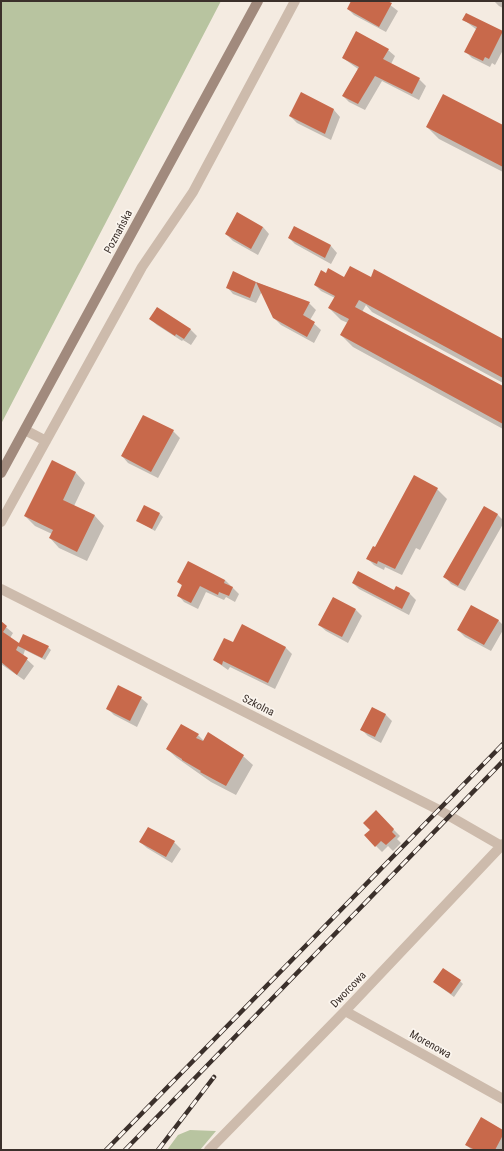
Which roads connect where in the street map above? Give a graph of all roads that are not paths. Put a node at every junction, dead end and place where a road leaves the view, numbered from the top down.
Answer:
1 (258, 1) edge
2 (295, 1) edge
3 (26, 430) junction
4 (46, 441) junction
5 (1, 474) edge
6 (1, 522) edge
7 (1, 589) edge
8 (502, 846) edge
9 (345, 1011) junction
10 (503, 1099) edge
11 (209, 1150) edge

1 - 3 main road, Poznańska
2 - 4 street
3 - 4 street
3 - 5 main road, Poznańska
4 - 6 street
7 - 8 street, Szkolna
8 - 9 street, Dworcowa
9 - 10 street, Morenowa
9 - 11 street, Dworcowa

